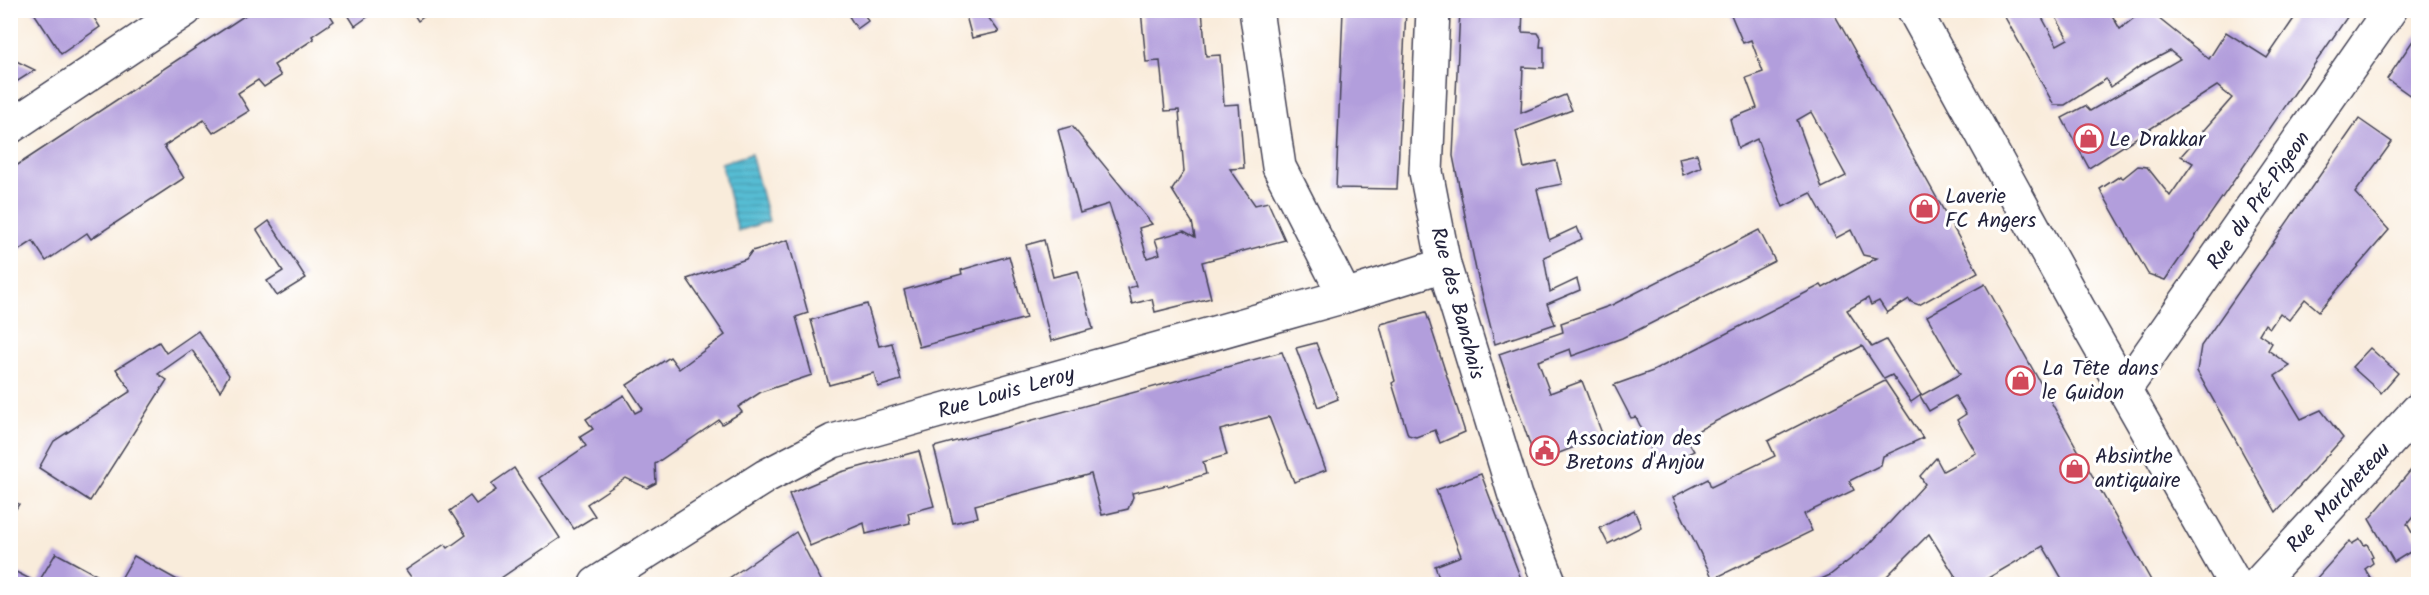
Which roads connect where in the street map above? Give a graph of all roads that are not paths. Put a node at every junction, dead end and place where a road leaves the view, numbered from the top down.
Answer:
1 (185, 10) edge
2 (1256, 10) edge
3 (1433, 10) edge
4 (1914, 10) edge
5 (2390, 10) edge
6 (10, 127) edge
7 (1444, 265) junction
8 (1345, 296) junction
9 (2125, 389) junction
10 (2418, 410) edge
11 (596, 585) edge
12 (1550, 585) edge
13 (2235, 585) edge
14 (2258, 585) edge

1 - 6 street
2 - 8 street
3 - 7 street, Rue des Banchais
4 - 9 street
5 - 9 street, Rue du Pré-Pigeon
7 - 8 street, Rue Louis Leroy
7 - 12 street, Rue des Banchais
8 - 11 street, Rue Louis Leroy
9 - 13 street
10 - 14 street, Rue Marcheteau

